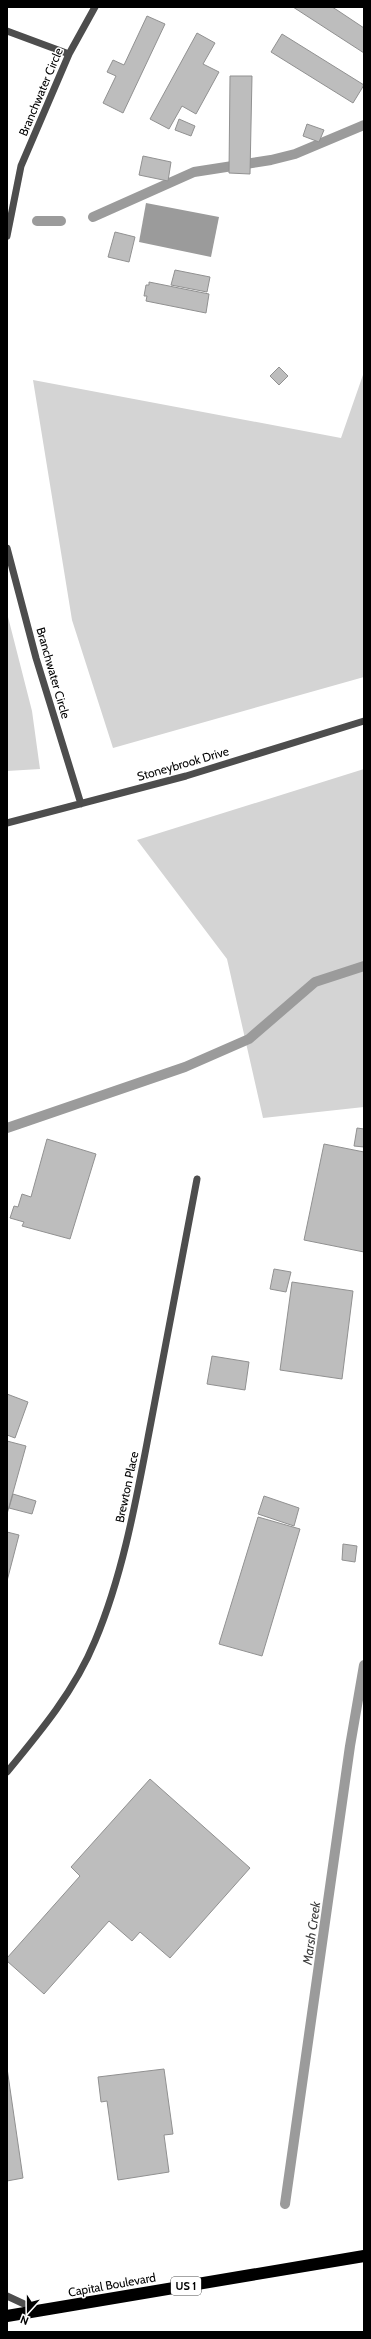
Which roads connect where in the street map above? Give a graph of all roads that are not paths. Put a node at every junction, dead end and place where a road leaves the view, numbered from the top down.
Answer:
1 (95, 7) edge
2 (7, 31) edge
3 (69, 54) junction
4 (7, 236) edge
5 (7, 548) edge
6 (364, 721) edge
7 (80, 804) junction
8 (7, 823) edge
9 (197, 1179) dead end
10 (7, 1772) edge
11 (364, 2256) edge
12 (7, 2296) edge
13 (39, 2311) junction
14 (7, 2316) edge

1 - 3 street, Branchwater Circle
2 - 3 street
3 - 4 street, Branchwater Circle
5 - 7 street, Branchwater Circle
6 - 7 street, Stoneybrook Drive
7 - 8 street, Stoneybrook Drive
9 - 10 street, Brewton Place
11 - 13 highway, Capital Boulevard / US 1
12 - 13 street
13 - 14 highway, Capital Boulevard / US 1

